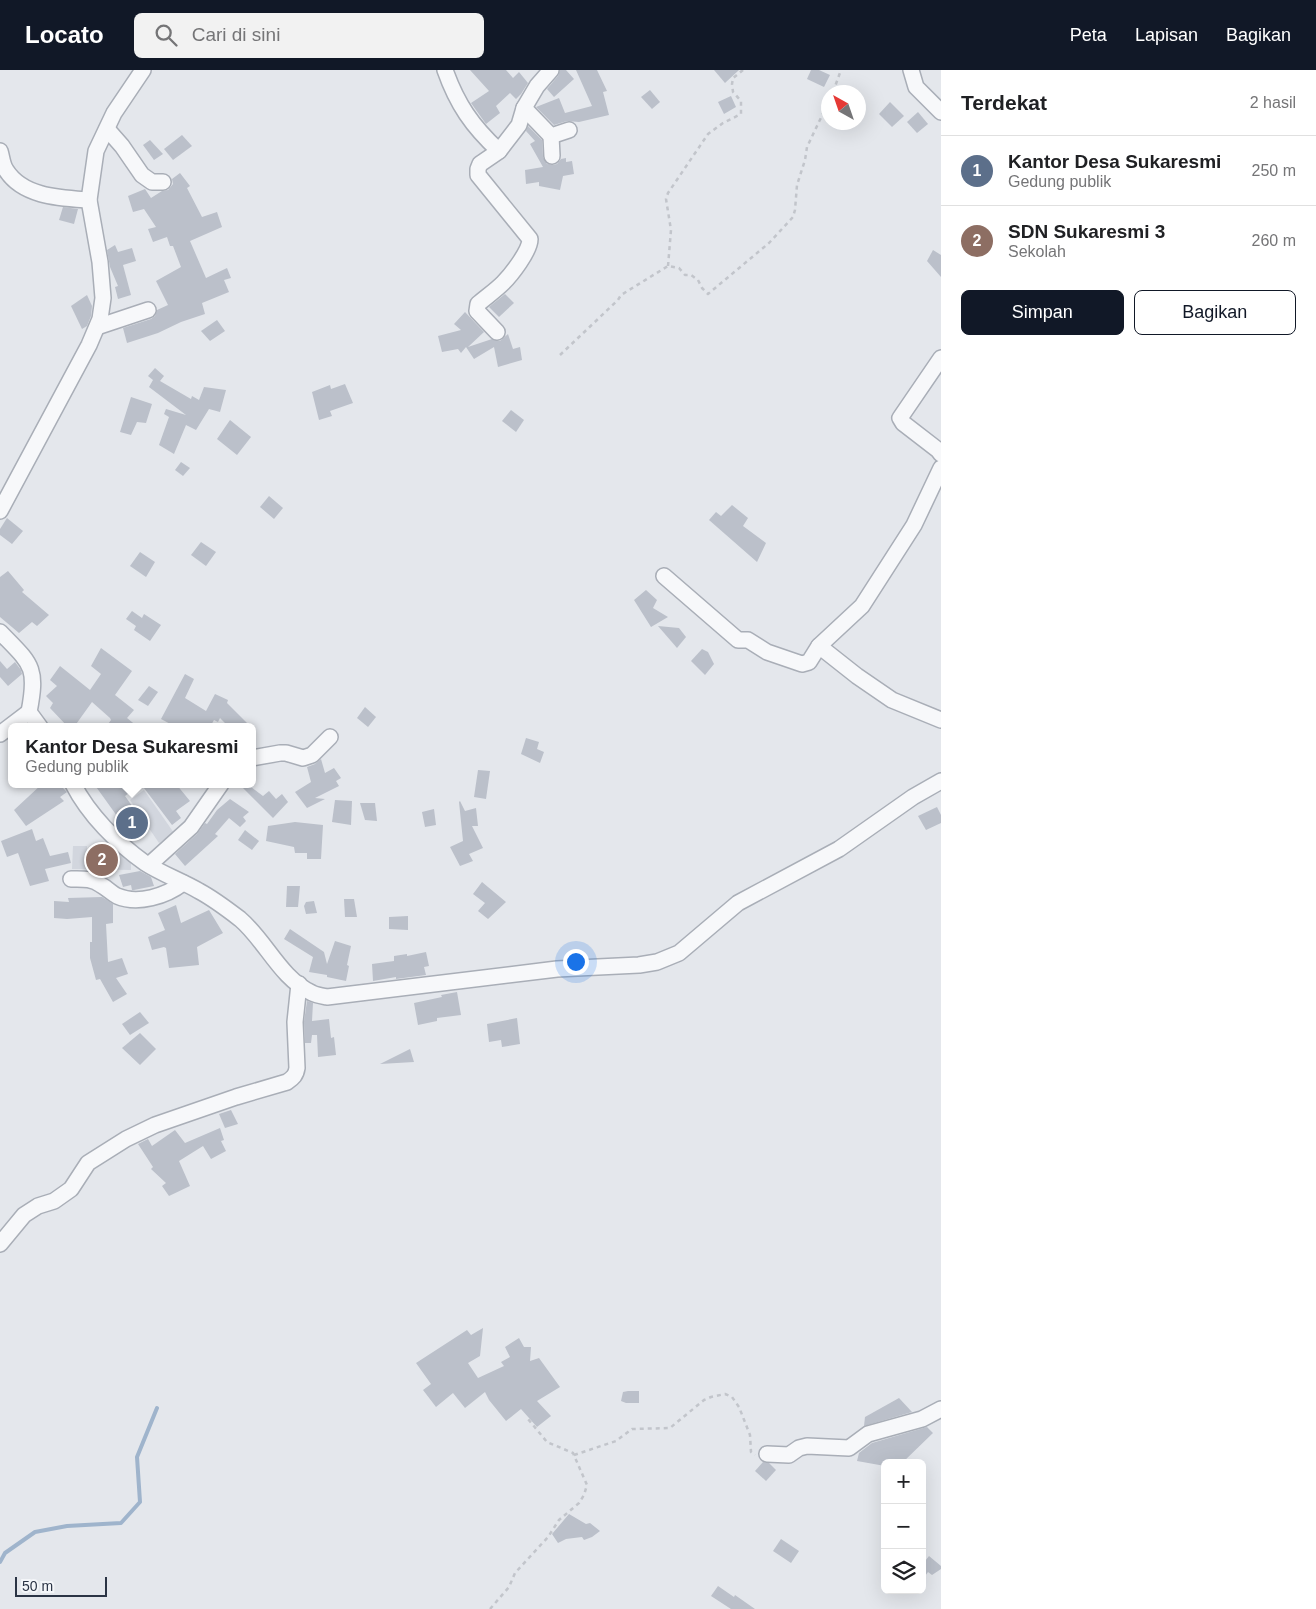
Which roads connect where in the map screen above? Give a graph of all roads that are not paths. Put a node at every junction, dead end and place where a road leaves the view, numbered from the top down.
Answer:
1 (143, 70) edge
2 (445, 70) edge
3 (551, 70) edge
4 (911, 70) edge
5 (524, 108) junction
6 (941, 112) edge
7 (107, 129) junction
8 (569, 130) dead end
9 (551, 136) junction
10 (0, 151) edge
11 (499, 151) junction
12 (552, 156) dead end
13 (163, 182) dead end
14 (89, 200) junction
15 (148, 310) dead end
16 (97, 327) junction
17 (497, 332) dead end
18 (941, 358) edge
19 (941, 454) edge
20 (941, 468) edge
21 (0, 510) edge
22 (664, 576) dead end
23 (0, 632) edge
24 (819, 646) junction
25 (30, 712) junction
26 (941, 720) edge
27 (15, 723) edge
28 (37, 723) edge
29 (330, 737) dead end
30 (256, 757) edge
31 (941, 781) edge
32 (75, 788) edge
33 (217, 788) edge
34 (149, 865) junction
35 (71, 879) dead end
36 (184, 883) junction
37 (298, 984) junction
38 (0, 1244) edge
39 (941, 1409) edge
40 (767, 1454) road end

1 - 7 street
2 - 11 street
3 - 5 street
4 - 6 street
5 - 9 street
5 - 11 street
7 - 13 street
7 - 14 street
8 - 9 street
9 - 12 street
10 - 14 street
11 - 17 street
14 - 16 street
15 - 16 street
16 - 21 street
18 - 19 street
20 - 24 street
22 - 24 street
23 - 25 street
24 - 26 street
25 - 27 street
25 - 28 street
29 - 30 street
31 - 37 street
32 - 34 street
33 - 34 street
34 - 36 street
35 - 36 street
36 - 37 street
37 - 38 street
39 - 40 street

